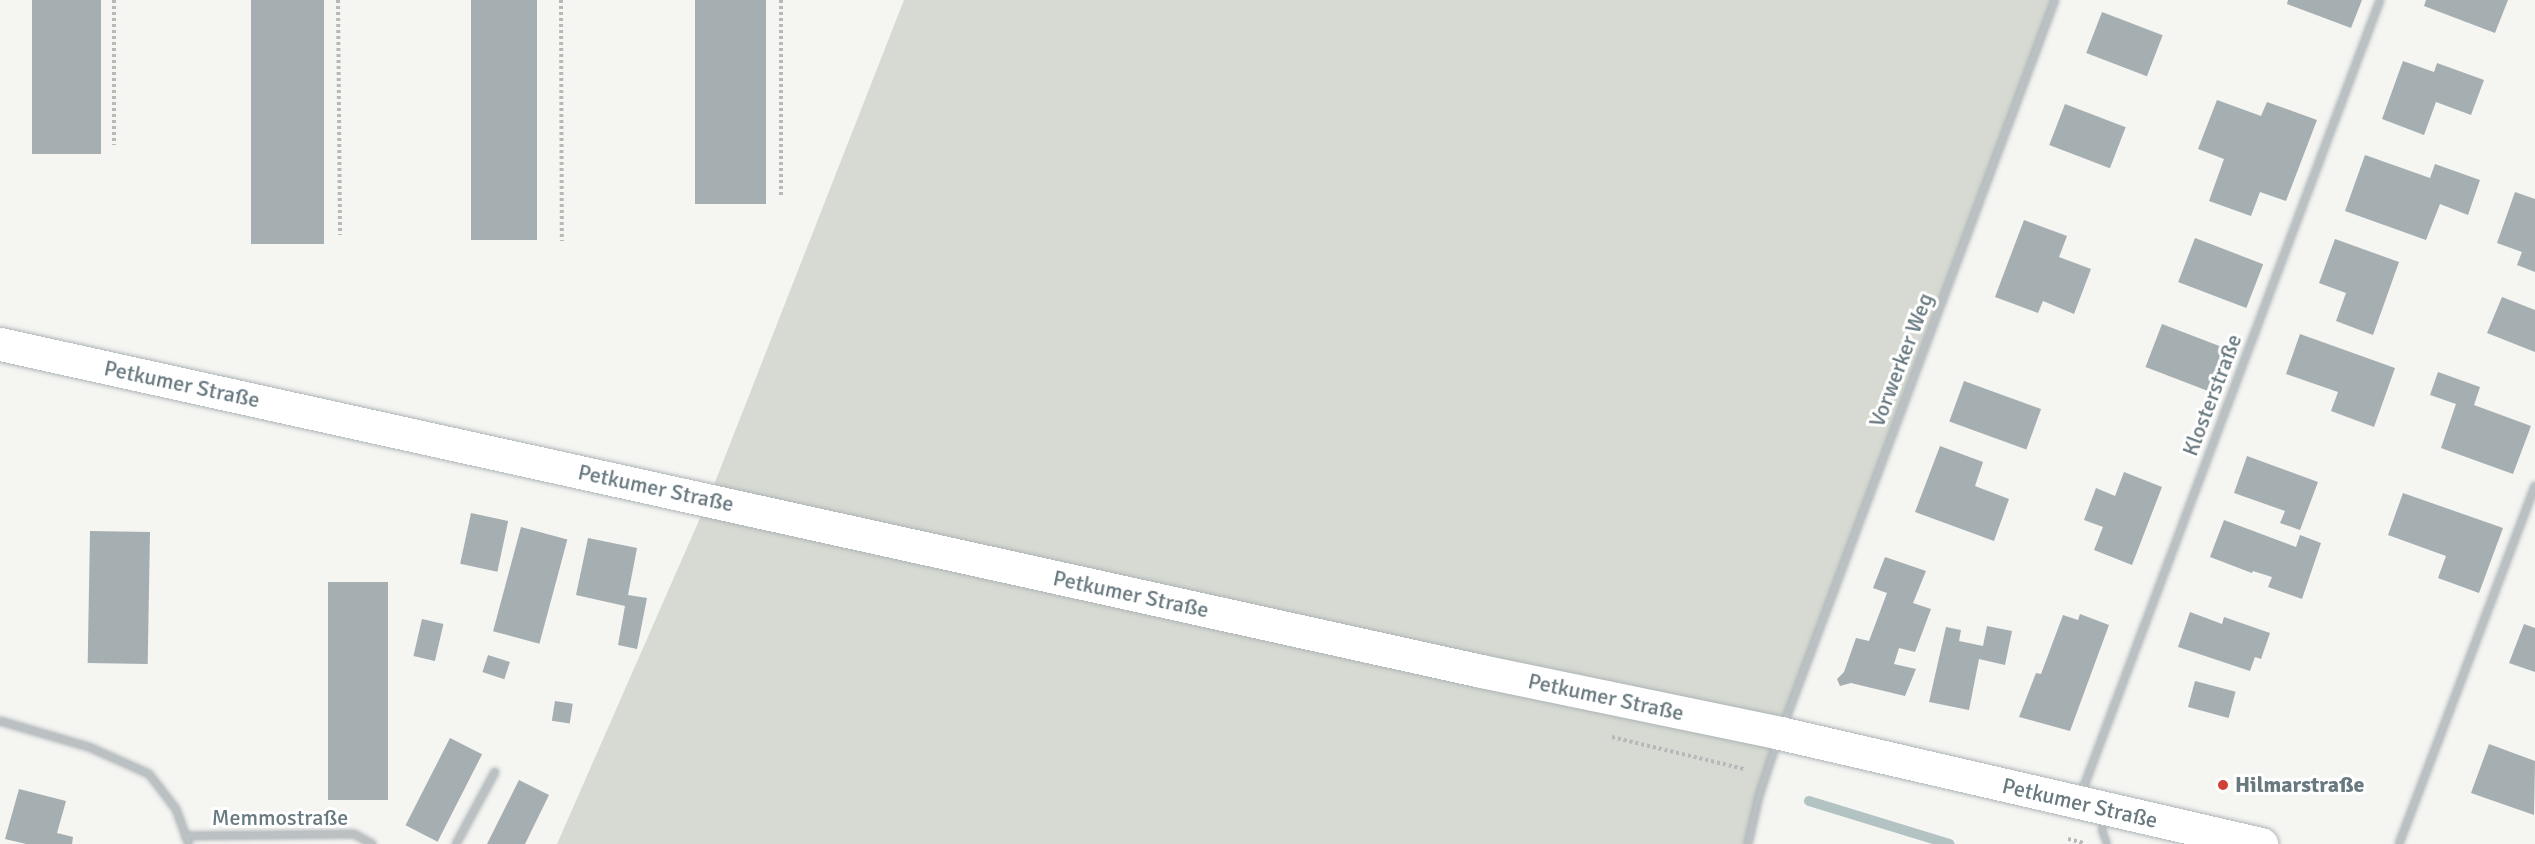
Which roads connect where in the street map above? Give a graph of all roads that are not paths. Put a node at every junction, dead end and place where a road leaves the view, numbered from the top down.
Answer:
1 (2055, 0) edge
2 (2380, 0) edge
3 (0, 344) edge
4 (2535, 488) edge
5 (0, 721) edge
6 (1780, 733) junction
7 (495, 772) dead end
8 (2092, 806) junction
9 (185, 836) junction
10 (189, 844) edge
11 (372, 844) edge
12 (456, 844) edge
13 (1748, 844) edge
14 (2107, 844) edge
15 (2261, 844) edge
16 (2398, 844) edge

1 - 6 street, Vorwerker Weg
2 - 8 street, Klosterstraße
3 - 6 main road, Petkumer Straße
4 - 16 street
5 - 9 street, Memmostraße
6 - 8 main road, Petkumer Straße
6 - 13 street, Vorwerker Weg
7 - 12 street
8 - 14 lane
8 - 15 main road, Petkumer Straße
9 - 10 street, Memmostraße
9 - 11 street, Memmostraße

